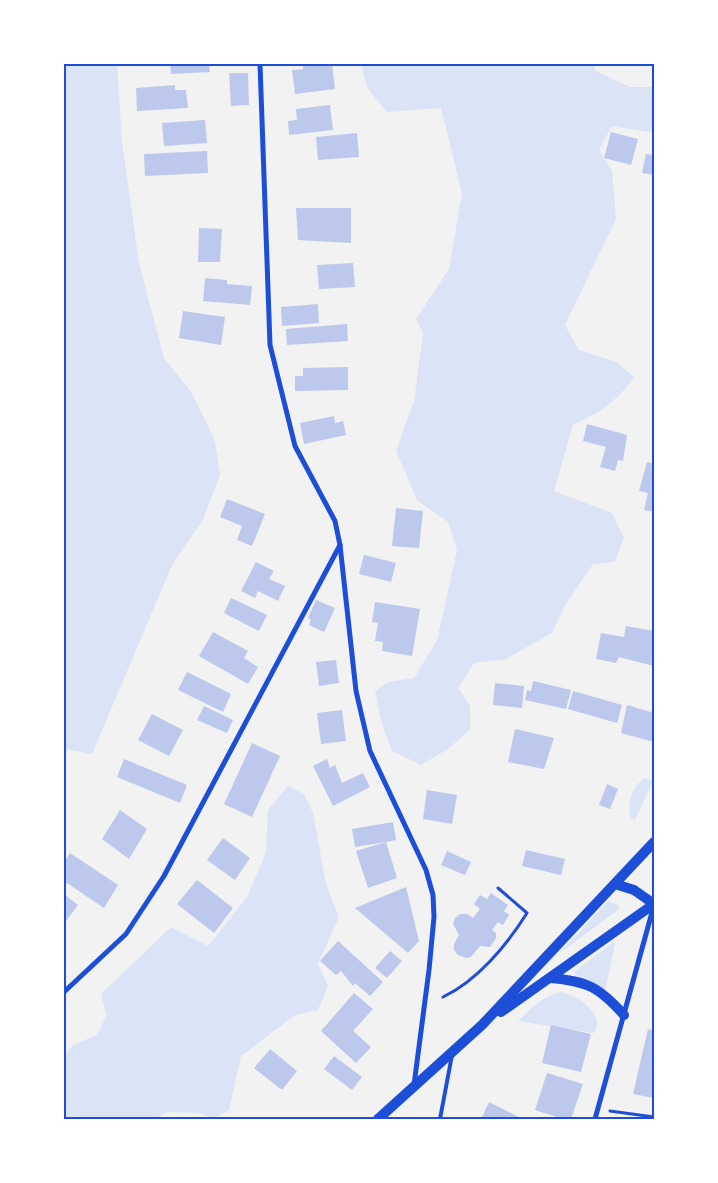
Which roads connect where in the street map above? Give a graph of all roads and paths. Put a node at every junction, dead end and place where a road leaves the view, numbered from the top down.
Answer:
1 (260, 64) edge
2 (340, 545) junction
3 (654, 842) edge
4 (615, 884) junction
5 (498, 888) dead end
6 (654, 904) edge
7 (550, 978) junction
8 (64, 992) edge
9 (443, 997) dead end
10 (624, 1015) junction
11 (482, 1025) junction
12 (452, 1053) junction
13 (414, 1088) junction
14 (598, 1109) junction
15 (654, 1117) edge
16 (378, 1119) edge
17 (440, 1119) edge
18 (595, 1119) edge

1 - 2 street
2 - 8 street
2 - 13 street
3 - 4 main road
4 - 6 main road
4 - 11 main road
5 - 9 path
6 - 7 main road
6 - 10 street
7 - 10 main road
7 - 11 main road
10 - 14 street
11 - 12 main road
12 - 13 main road
12 - 17 lane
13 - 16 main road
14 - 15 path
14 - 18 street

